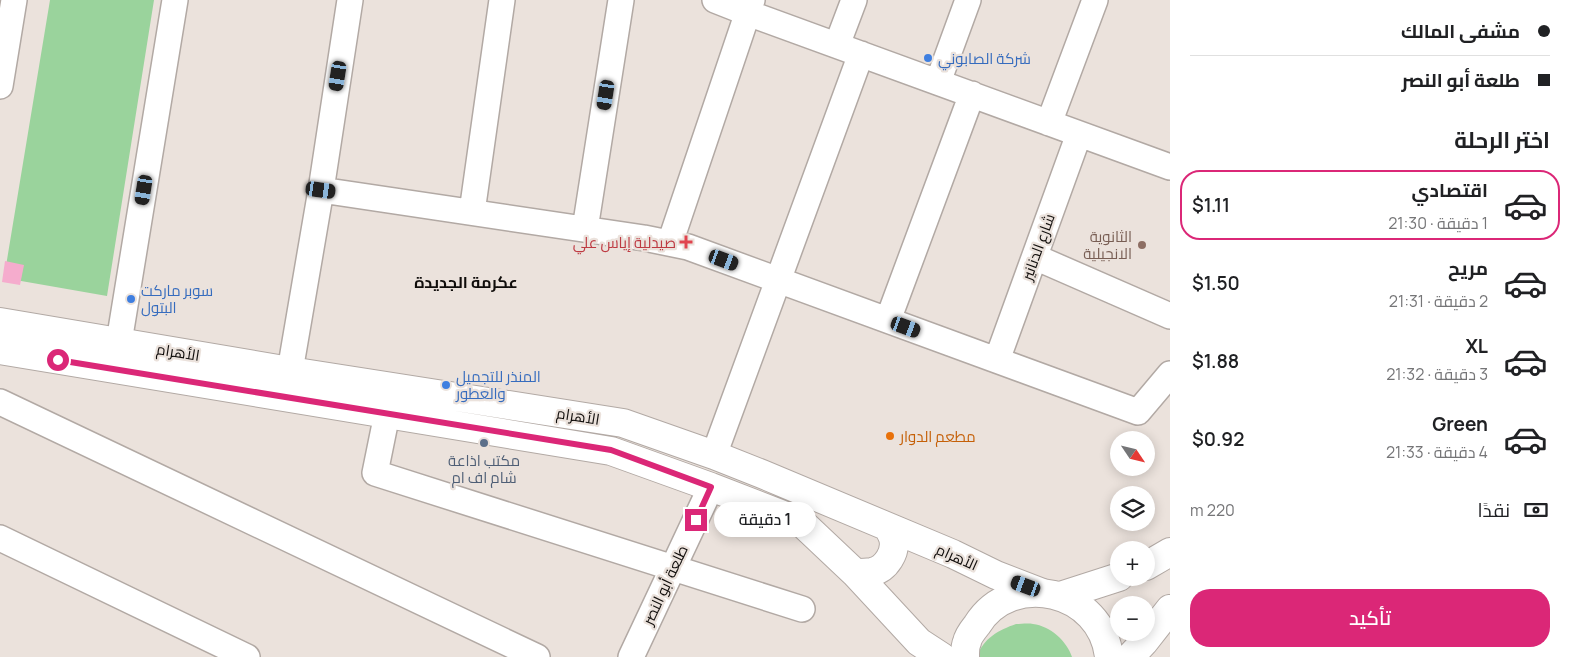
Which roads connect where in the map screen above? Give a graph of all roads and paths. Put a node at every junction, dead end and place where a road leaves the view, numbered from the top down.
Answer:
1 (14, 0) edge
2 (175, 0) edge
3 (350, 0) edge
4 (502, 0) edge
5 (621, 0) edge
6 (715, 0) edge
7 (854, 0) edge
8 (968, 0) edge
9 (1095, 0) edge
10 (750, 7) edge
11 (837, 45) junction
12 (861, 54) junction
13 (938, 82) junction
14 (0, 86) edge
15 (972, 94) junction
16 (1049, 123) junction
17 (1080, 134) junction
18 (1170, 167) edge
19 (321, 190) junction
20 (472, 212) junction
21 (584, 229) junction
22 (670, 243) junction
23 (1035, 256) junction
24 (779, 280) junction
25 (1170, 316) edge
26 (888, 320) junction
27 (0, 322) edge
28 (119, 342) junction
29 (0, 350) edge
30 (997, 360) junction
31 (290, 371) junction
32 (1170, 374) edge
33 (0, 402) edge
34 (387, 414) junction
35 (714, 455) junction
36 (711, 487) junction
37 (888, 527) junction
38 (0, 538) edge
39 (1170, 552) edge
40 (1155, 561) edge
41 (673, 569) junction
42 (855, 573) junction
43 (1110, 579) edge
44 (1050, 594) junction
45 (802, 609) dead end
46 (1168, 612) edge
47 (247, 657) edge
48 (537, 657) edge
49 (632, 657) edge
50 (942, 657) edge
51 (964, 657) edge
52 (1109, 657) edge
53 (1130, 657) edge

1 - 14 street
2 - 28 street
3 - 19 street
4 - 20 street
5 - 21 street
6 - 10 street
7 - 11 street
8 - 13 street
9 - 16 street
10 - 11 street
10 - 22 street
11 - 12 street
12 - 13 street
12 - 24 street
13 - 15 street
15 - 16 street
15 - 26 street
16 - 17 street
17 - 18 street
17 - 23 street, شارع الدنانير
19 - 20 street
19 - 31 street
20 - 21 street
21 - 22 street
22 - 24 street
23 - 25 street
23 - 30 street, شارع الدنانير
24 - 26 street
24 - 35 street
26 - 30 street
27 - 28 main road, الأهرام
28 - 31 main road, الأهرام
29 - 34 main road, الأهرام
30 - 32 street
31 - 35 main road, الأهرام
33 - 48 street
34 - 36 main road, الأهرام
34 - 41 street
35 - 37 main road, الأهرام
36 - 41 street, طلعة أبو النصر
36 - 42 main road, الأهرام
37 - 42 main road
37 - 44 main road, الأهرام
38 - 47 street
39 - 40 main road
41 - 45 street
41 - 49 street, طلعة أبو النصر
42 - 50 main road, الأهرام
43 - 44 main road
44 - 51 main road
44 - 52 main road, الأهرام
46 - 53 main road

